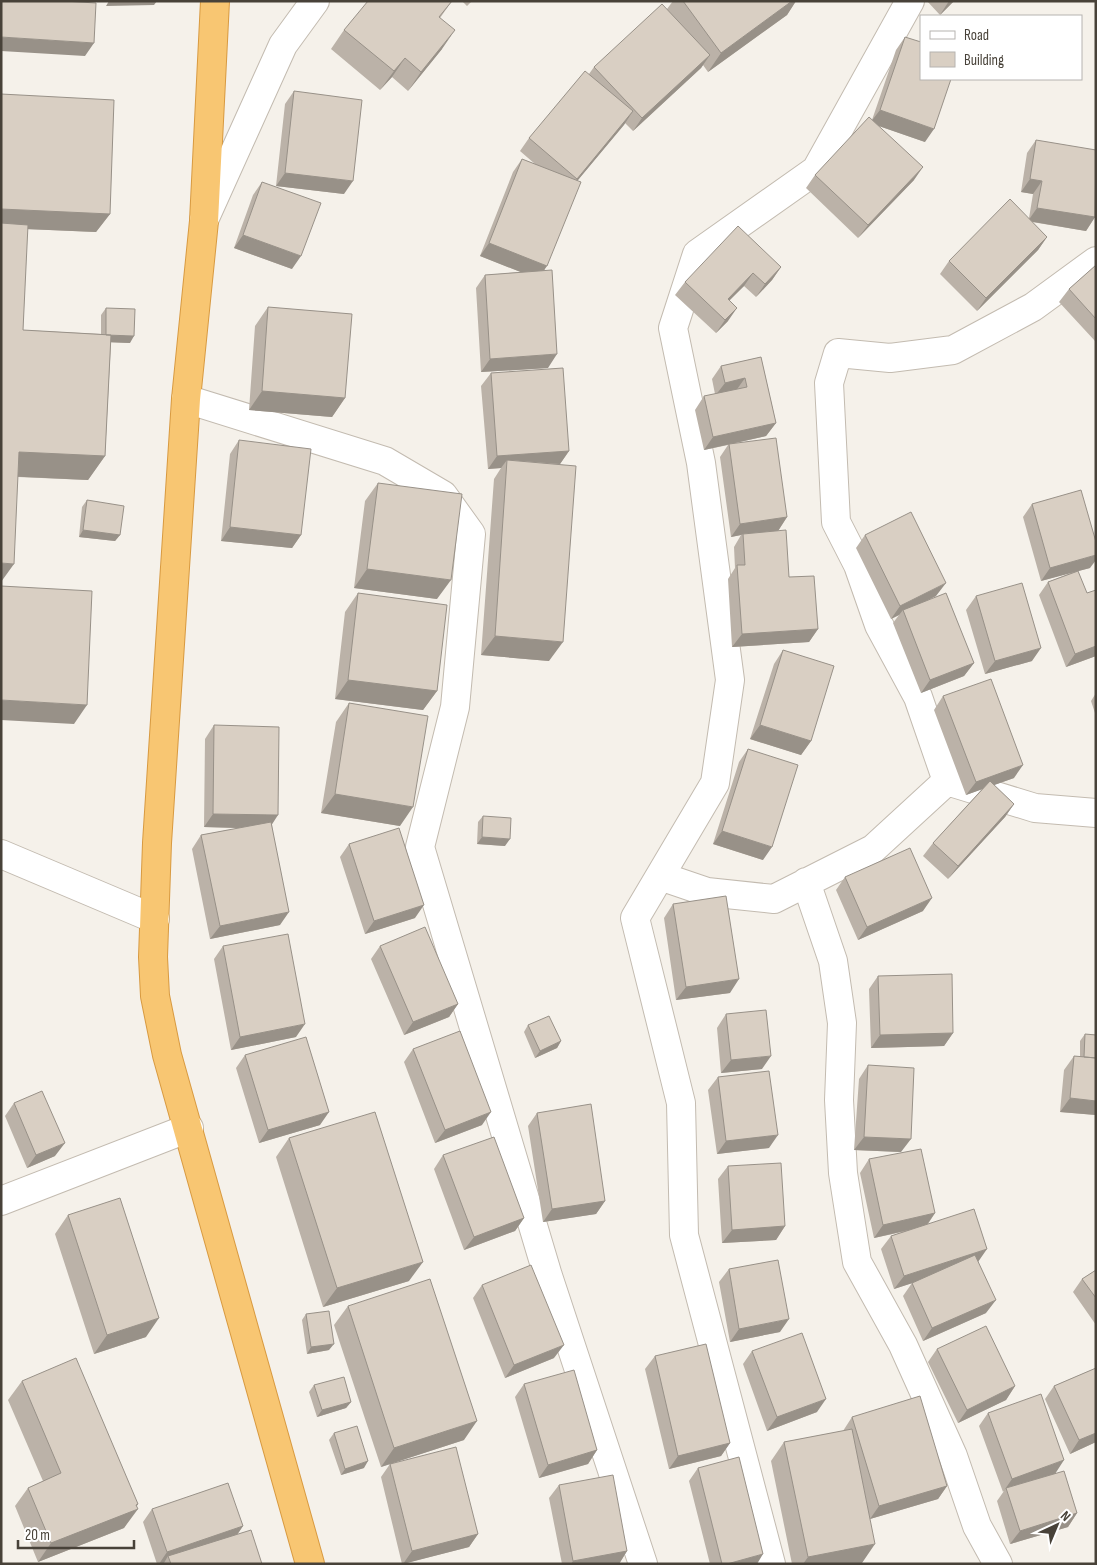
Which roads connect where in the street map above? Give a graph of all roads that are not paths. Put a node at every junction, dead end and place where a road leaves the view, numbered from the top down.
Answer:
1 (215, 1) edge
2 (315, 1) edge
3 (910, 1) edge
4 (204, 221) junction
5 (1096, 261) edge
6 (186, 399) junction
7 (947, 781) junction
8 (1096, 813) edge
9 (1, 854) edge
10 (660, 876) junction
11 (806, 882) junction
12 (155, 919) junction
13 (189, 1128) junction
14 (1, 1201) edge
15 (310, 1564) edge
16 (643, 1564) edge
17 (771, 1564) edge
18 (998, 1564) edge

1 - 4 highway
2 - 4 street
3 - 10 street
4 - 6 highway
5 - 7 street
6 - 12 highway
6 - 16 street
7 - 8 street
7 - 11 street
9 - 12 street
10 - 11 street
10 - 17 street
11 - 18 street
12 - 13 highway
13 - 14 street
13 - 15 highway

